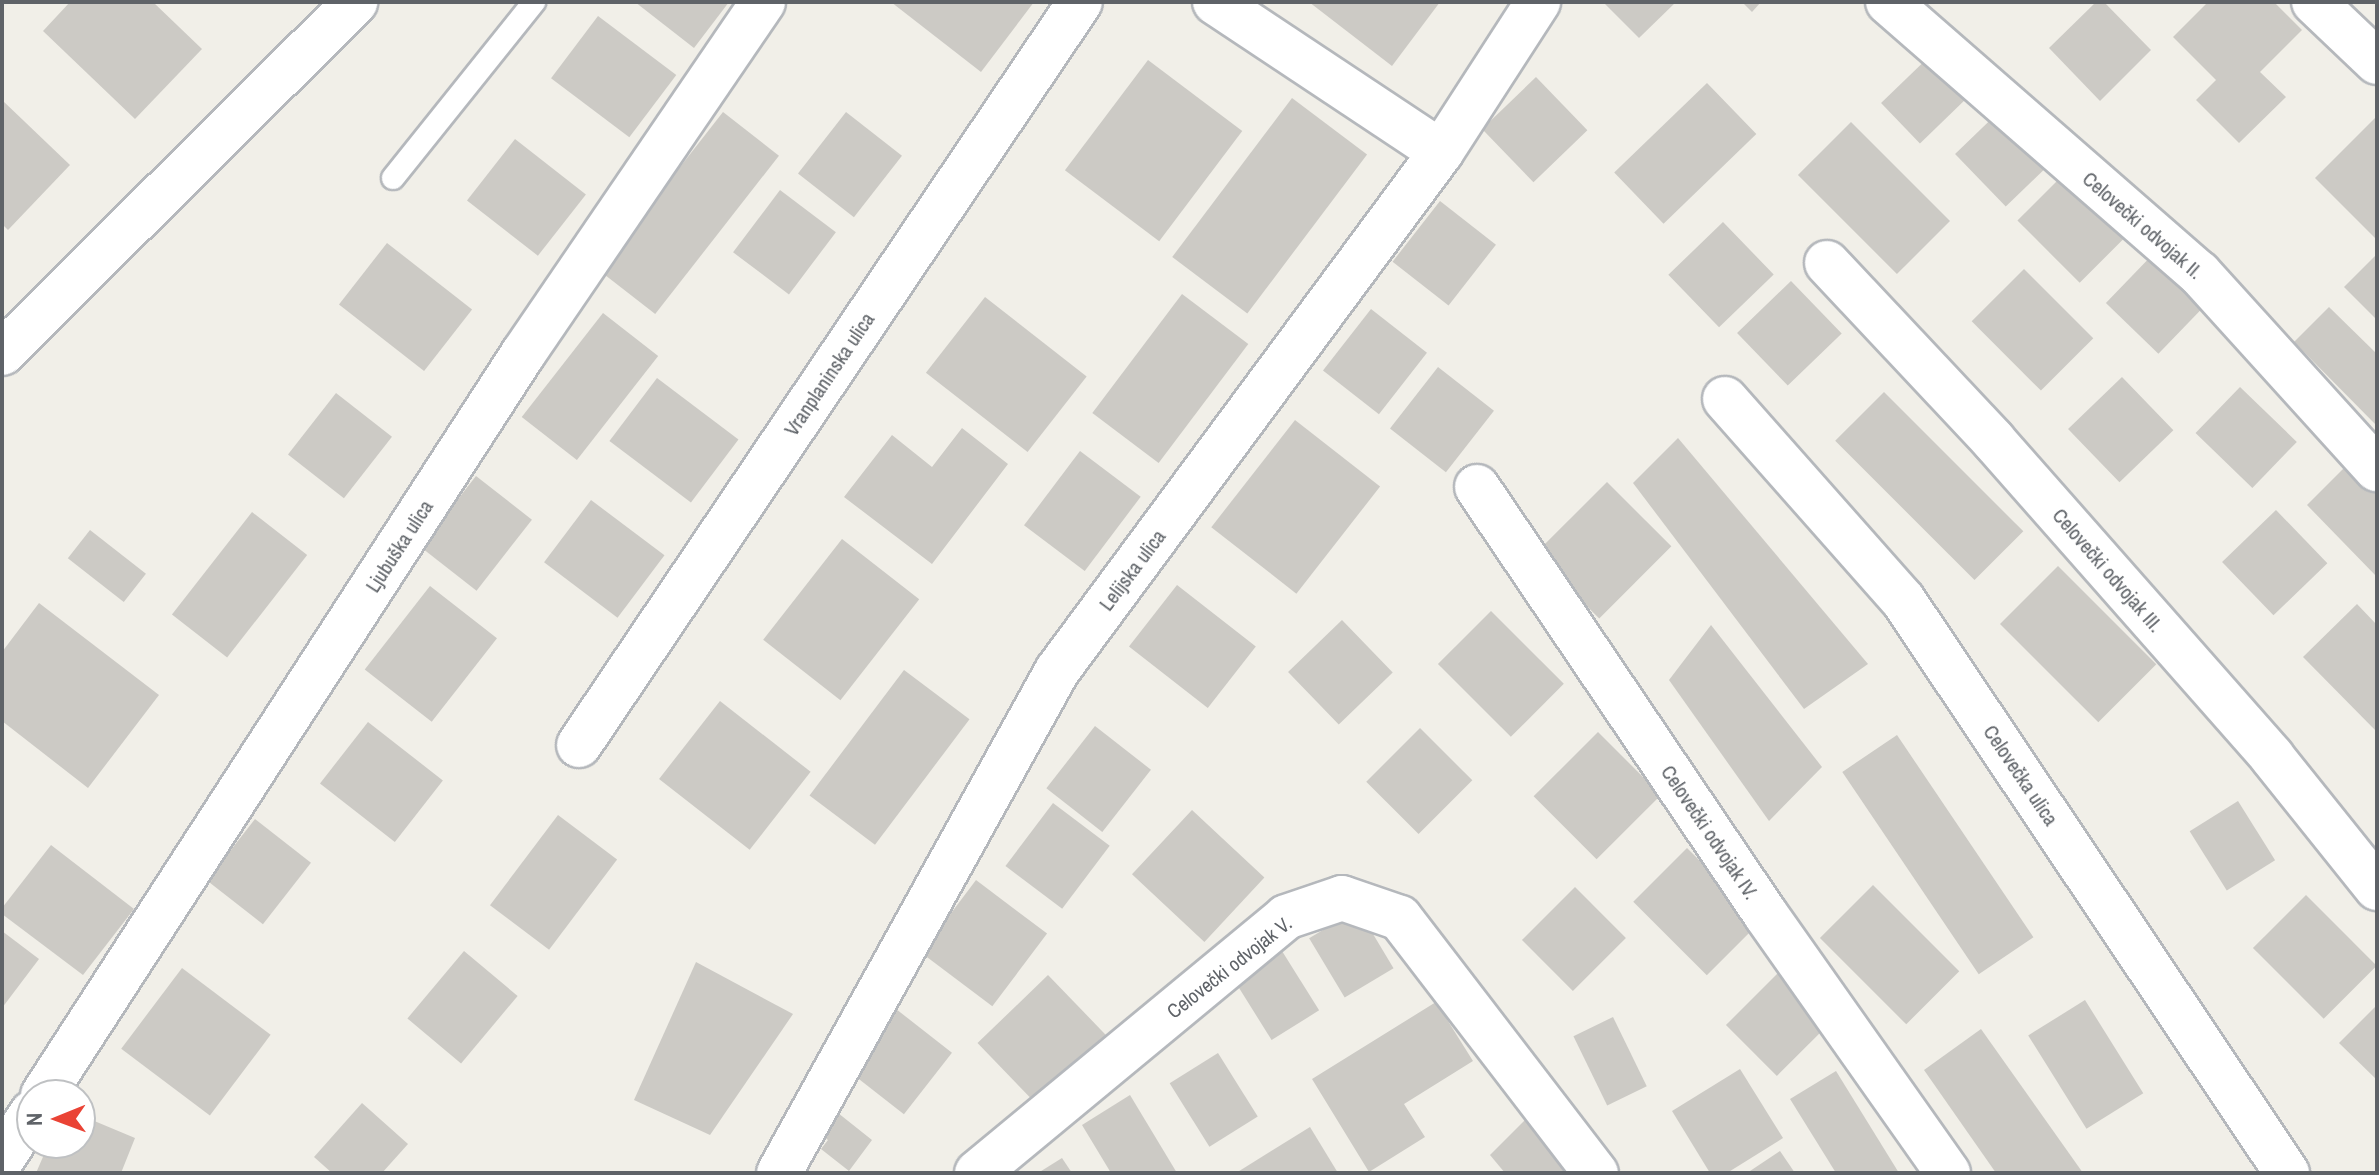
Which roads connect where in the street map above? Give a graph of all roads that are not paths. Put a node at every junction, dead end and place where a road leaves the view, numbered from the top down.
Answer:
1 (355, 2) edge
2 (534, 2) edge
3 (763, 2) edge
4 (1080, 2) edge
5 (1215, 2) edge
6 (1538, 2) edge
7 (1888, 2) edge
8 (2314, 2) edge
9 (2377, 62) edge
10 (1441, 152) junction
11 (393, 178) dead end
12 (1827, 263) dead end
13 (2, 353) edge
14 (1725, 399) dead end
15 (2377, 469) edge
16 (1477, 487) dead end
17 (579, 745) dead end
18 (2377, 888) edge
19 (53, 1079) edge
20 (16, 1138) edge
21 (2, 1159) edge
22 (779, 1173) edge
23 (977, 1173) edge
24 (1596, 1173) edge
25 (1948, 1173) edge
26 (2287, 1173) edge

1 - 13 street
2 - 11 lane
3 - 19 street, Ljubuška ulica
4 - 17 street, Vranplaninska ulica
5 - 10 street
6 - 10 street, Lelijska ulica
7 - 15 street, Celovečki odvojak II.
8 - 9 street
10 - 22 street, Lelijska ulica
12 - 18 street, Celovečki odvojak III.
14 - 26 street, Celovečka ulica
16 - 25 street, Celovečki odvojak IV.
20 - 21 street
23 - 24 street, Celovečki odvojak V.

